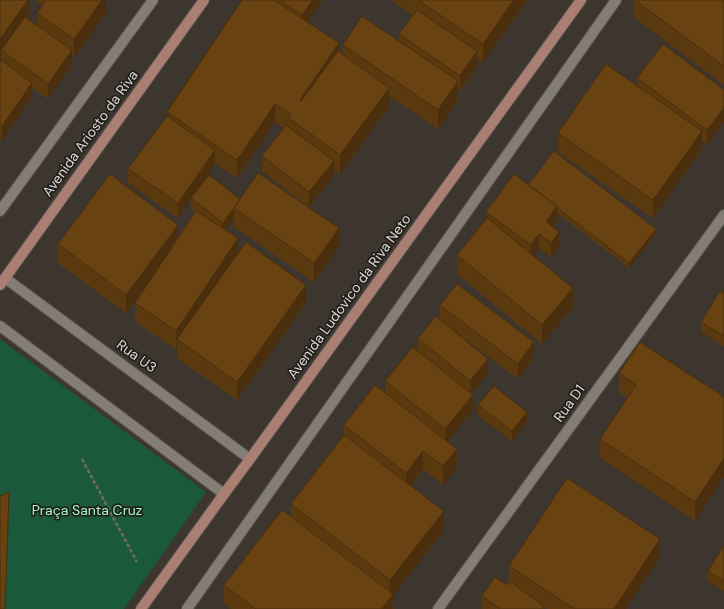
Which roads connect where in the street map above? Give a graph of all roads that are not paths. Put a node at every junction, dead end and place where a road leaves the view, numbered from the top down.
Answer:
1 (153, 0) edge
2 (204, 0) edge
3 (581, 0) edge
4 (616, 0) edge
5 (0, 211) edge
6 (724, 215) edge
7 (3, 281) edge
8 (0, 326) edge
9 (250, 459) junction
10 (224, 494) junction
11 (141, 609) edge
12 (187, 609) edge
13 (438, 609) edge

1 - 5 street
2 - 7 street, Avenida Ariosto da Riva
3 - 9 street, Avenida Ludovico da Riva Neto
4 - 12 street
6 - 13 street, Rua D1
7 - 9 street, Rua U3
8 - 10 street
9 - 10 street, Avenida Ludovico da Riva Neto
10 - 11 street, Avenida Ludovico da Riva Neto

